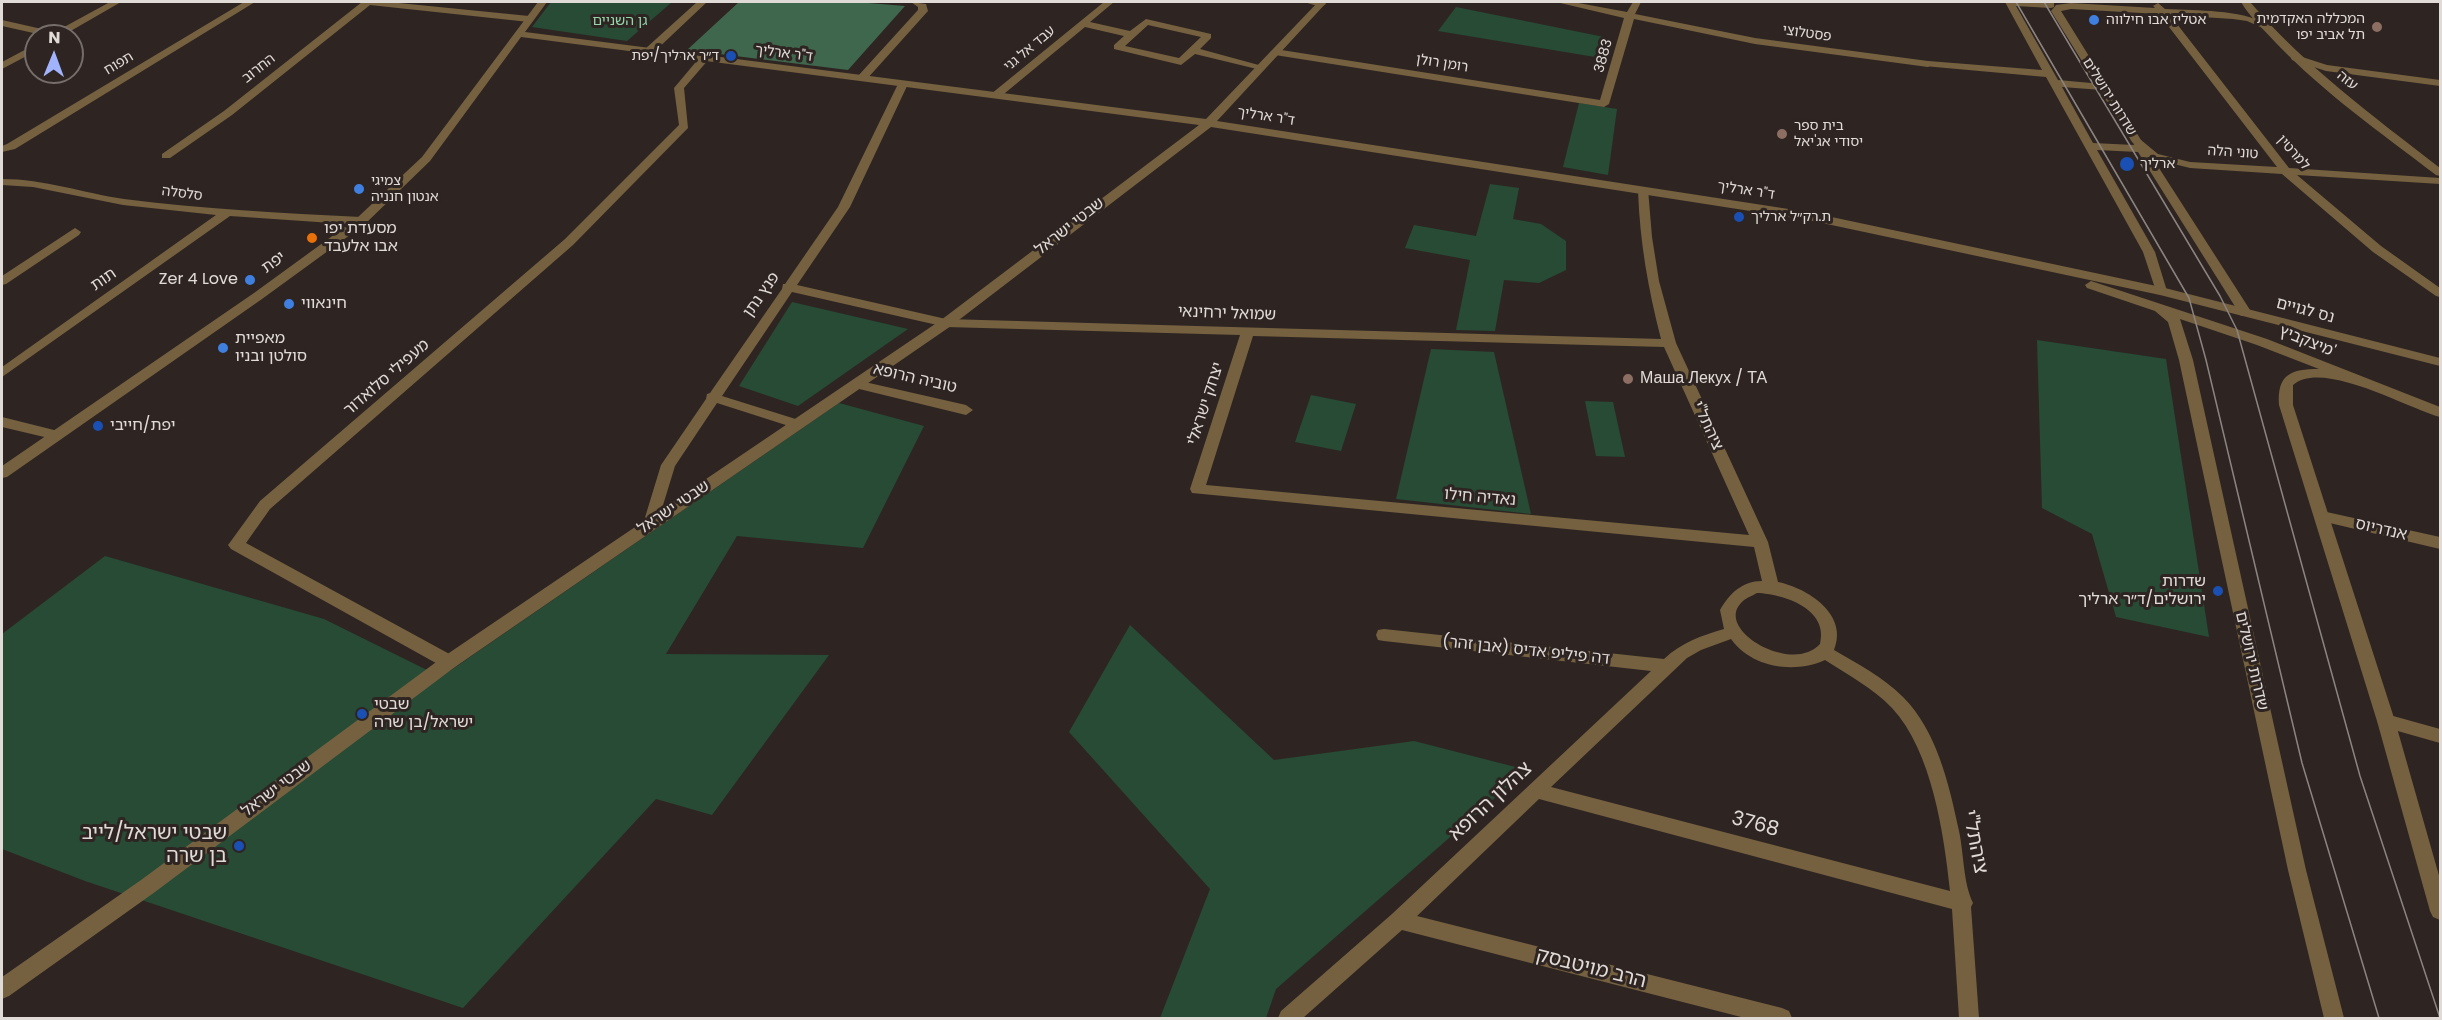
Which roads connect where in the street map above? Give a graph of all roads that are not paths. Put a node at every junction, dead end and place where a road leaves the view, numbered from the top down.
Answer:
1 (116, 2) edge
2 (250, 2) edge
3 (368, 2) edge
4 (542, 2) edge
5 (702, 2) edge
6 (915, 2) edge
7 (1109, 2) edge
8 (1309, 2) edge
9 (1561, 2) edge
10 (1637, 2) edge
11 (2009, 2) edge
12 (2154, 2) edge
13 (2245, 2) edge
14 (1322, 3) edge
15 (2052, 7) edge
16 (2162, 12) junction
17 (1630, 15) junction
18 (529, 19) junction
19 (2, 23) edge
20 (1081, 23) junction
21 (77, 24) edge
22 (2265, 26) junction
23 (24, 28) edge
24 (518, 34) junction
25 (1132, 35) junction
26 (1193, 50) junction
27 (649, 51) junction
28 (1275, 52) junction
29 (24, 53) edge
30 (2296, 58) junction
31 (704, 59) junction
32 (2, 66) edge
33 (1261, 67) junction
34 (2351, 72) junction
35 (862, 78) junction
36 (2054, 79) junction
37 (2440, 83) edge
38 (903, 84) junction
39 (2329, 86) junction
40 (2102, 87) junction
41 (995, 96) junction
42 (1604, 104) joint
43 (1164, 118) junction
44 (1209, 123) junction
45 (1181, 142) junction
46 (2091, 146) junction
47 (2139, 146) junction
48 (2, 149) edge
49 (166, 156) dead end
50 (2287, 172) junction
51 (2440, 173) edge
52 (2440, 181) edge
53 (2, 182) edge
54 (1644, 191) junction
55 (225, 214) junction
56 (361, 221) junction
57 (75, 232) dead end
58 (2, 280) edge
59 (788, 288) junction
60 (2440, 293) edge
61 (2161, 300) junction
62 (2246, 313) junction
63 (946, 323) junction
64 (1248, 331) junction
65 (1669, 343) junction
66 (2440, 362) edge
67 (2, 373) edge
68 (2356, 379) junction
69 (856, 384) junction
70 (712, 397) junction
71 (966, 410) dead end
72 (2440, 412) edge
73 (2, 422) edge
74 (797, 424) junction
75 (57, 435) junction
76 (2, 473) edge
77 (1197, 489) joint
78 (2322, 516) junction
79 (651, 524) junction
80 (1760, 542) junction
81 (2440, 543) edge
82 (1771, 587) junction
83 (1733, 632) junction
84 (1384, 635) dead end
85 (1825, 652) junction
86 (448, 662) junction
87 (1668, 666) junction
88 (2386, 721) junction
89 (2440, 736) edge
90 (1536, 791) junction
91 (1962, 903) junction
92 (2440, 911) edge
93 (1399, 920) junction
94 (2, 988) edge
95 (1288, 1018) edge
96 (1782, 1018) edge
97 (1969, 1018) edge
98 (2334, 1018) edge

1 - 21 street
2 - 48 street, תפוח
3 - 18 street
3 - 49 street, החרוב
4 - 18 street, יפת
5 - 27 street
6 - 35 street
7 - 20 street, עבד אל גני
8 - 14 street
9 - 17 street, פסטלוצי
10 - 17 street, 3883
11 - 15 street
11 - 36 street, שדרות ירושלים
12 - 16 street, למרטין
13 - 22 street, עזה
14 - 28 street, שבטי ישראל
15 - 16 street
15 - 40 street, שדרות ירושלים
16 - 22 street
16 - 50 street, למרטין
17 - 36 street, פסטלוצי
17 - 42 street, 3883
18 - 24 street, יפת
19 - 23 street
20 - 25 street
20 - 41 street, עבד אל גני
22 - 30 street, עזה
24 - 27 street, ד"ר ארליך
24 - 56 street, יפת
25 - 26 street
25 - 26 street
26 - 33 street
27 - 31 street, ד"ר ארליך
28 - 33 street, שבטי ישראל
28 - 42 street, רומן רולן
29 - 32 street
30 - 34 street
30 - 39 street, עזה
31 - 35 street, ד"ר ארליך
31 - 86 street, מעפילי סלואדור
33 - 44 street, שבטי ישראל
34 - 37 street
34 - 39 street
35 - 38 street, ד"ר ארליך
36 - 40 street, פסטלוצי
36 - 46 street, שדרות ירושלים
38 - 41 street, ד"ר ארליך
38 - 59 street, פנץ נתן
39 - 51 street, עזה
40 - 47 street, שדרות ירושלים
41 - 43 street, ד"ר ארליך
43 - 44 street, ד"ר ארליך
43 - 45 street
44 - 45 street, שבטי ישראל
44 - 54 street, ד"ר ארליך
45 - 63 street, שבטי ישראל
46 - 47 street
46 - 61 street, שדרות ירושלים
47 - 50 street, טוני הלה
47 - 62 street, שדרות ירושלים
50 - 52 street, טוני הלה
50 - 60 street, למרטין
53 - 55 street, סלסלה
54 - 61 street, ד"ר ארליך
54 - 65 street, ציהתל"י
55 - 56 street, סלסלה
55 - 67 street, תות
56 - 75 street, יפת
57 - 58 street
59 - 63 street, שמואל ירחינאי
59 - 70 street, פנץ נתן
61 - 62 street, נס לגויים
61 - 68 street, מיצקביץ'
61 - 98 street, שדרות ירושלים
62 - 66 street, נס לגויים
63 - 64 street, שמואל ירחינאי
63 - 69 street, שבטי ישראל
64 - 65 street, שמואל ירחינאי
64 - 77 street, יצחק ישראלי
65 - 80 street, ציהתל"י
68 - 72 street, מיצקביץ'
68 - 78 street
69 - 71 street, טוביה הרופא
69 - 74 street, שבטי ישראל
70 - 74 street
70 - 79 street, פנץ נתן
73 - 75 street
74 - 79 street, שבטי ישראל
75 - 76 street, יפת
77 - 80 street, נאדיה חילו
78 - 81 street, אנדריוס
78 - 88 street
79 - 86 street, שבטי ישראל
80 - 82 street, ציהתל"י
82 - 83 street
82 - 85 street
83 - 85 street
83 - 87 street, צהלון הרופא
84 - 87 street, דה פיליפ אדיס (אבן זהר)
85 - 91 street, ציהתל"י
86 - 94 street, שבטי ישראל
87 - 90 street, צהלון הרופא
88 - 89 street
88 - 92 street
90 - 91 street, 3768
90 - 93 street, צהלון הרופא
91 - 97 street, ציהתל"י
93 - 95 street, צהלון הרופא
93 - 96 street, הרב מויטבסק

